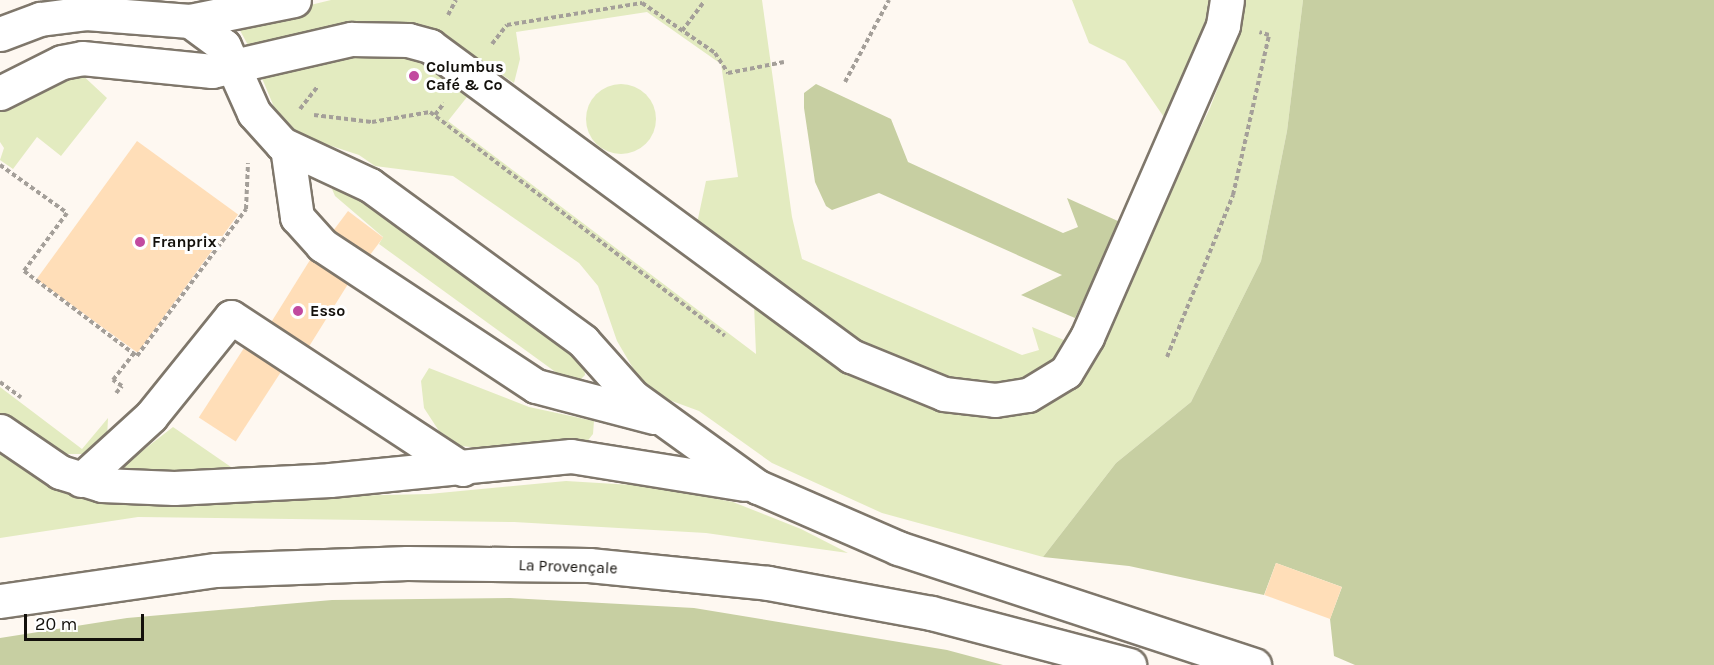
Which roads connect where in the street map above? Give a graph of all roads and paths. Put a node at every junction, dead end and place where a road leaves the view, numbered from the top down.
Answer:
1 (294, 0) edge
2 (456, 0) edge
3 (889, 0) edge
4 (702, 1) edge
5 (1225, 13) edge
6 (190, 21) junction
7 (456, 21) dead end
8 (5, 27) edge
9 (682, 30) junction
10 (481, 40) dead end
11 (784, 63) dead end
12 (235, 66) junction
13 (845, 82) dead end
14 (0, 93) edge
15 (299, 111) dead end
16 (287, 147) junction
17 (0, 165) edge
18 (725, 336) dead end
19 (1167, 357) dead end
20 (0, 382) edge
21 (26, 402) dead end
22 (109, 402) dead end
23 (659, 418) junction
24 (0, 431) edge
25 (462, 469) junction
26 (81, 480) junction
27 (758, 487) junction
28 (0, 601) edge
29 (1129, 665) edge
30 (1254, 665) edge

1 - 6 main road
2 - 7 path
3 - 13 path
4 - 9 path
5 - 12 main road
5 - 19 path
6 - 8 main road
6 - 12 main road
9 - 10 path
9 - 11 path
12 - 14 main road
12 - 16 main road
15 - 18 path
16 - 23 main road
16 - 23 main road
17 - 22 path
20 - 21 path
23 - 27 main road
24 - 26 main road
25 - 26 main road
25 - 26 main road
25 - 27 main road
27 - 30 main road
28 - 29 main road, La Provençale

